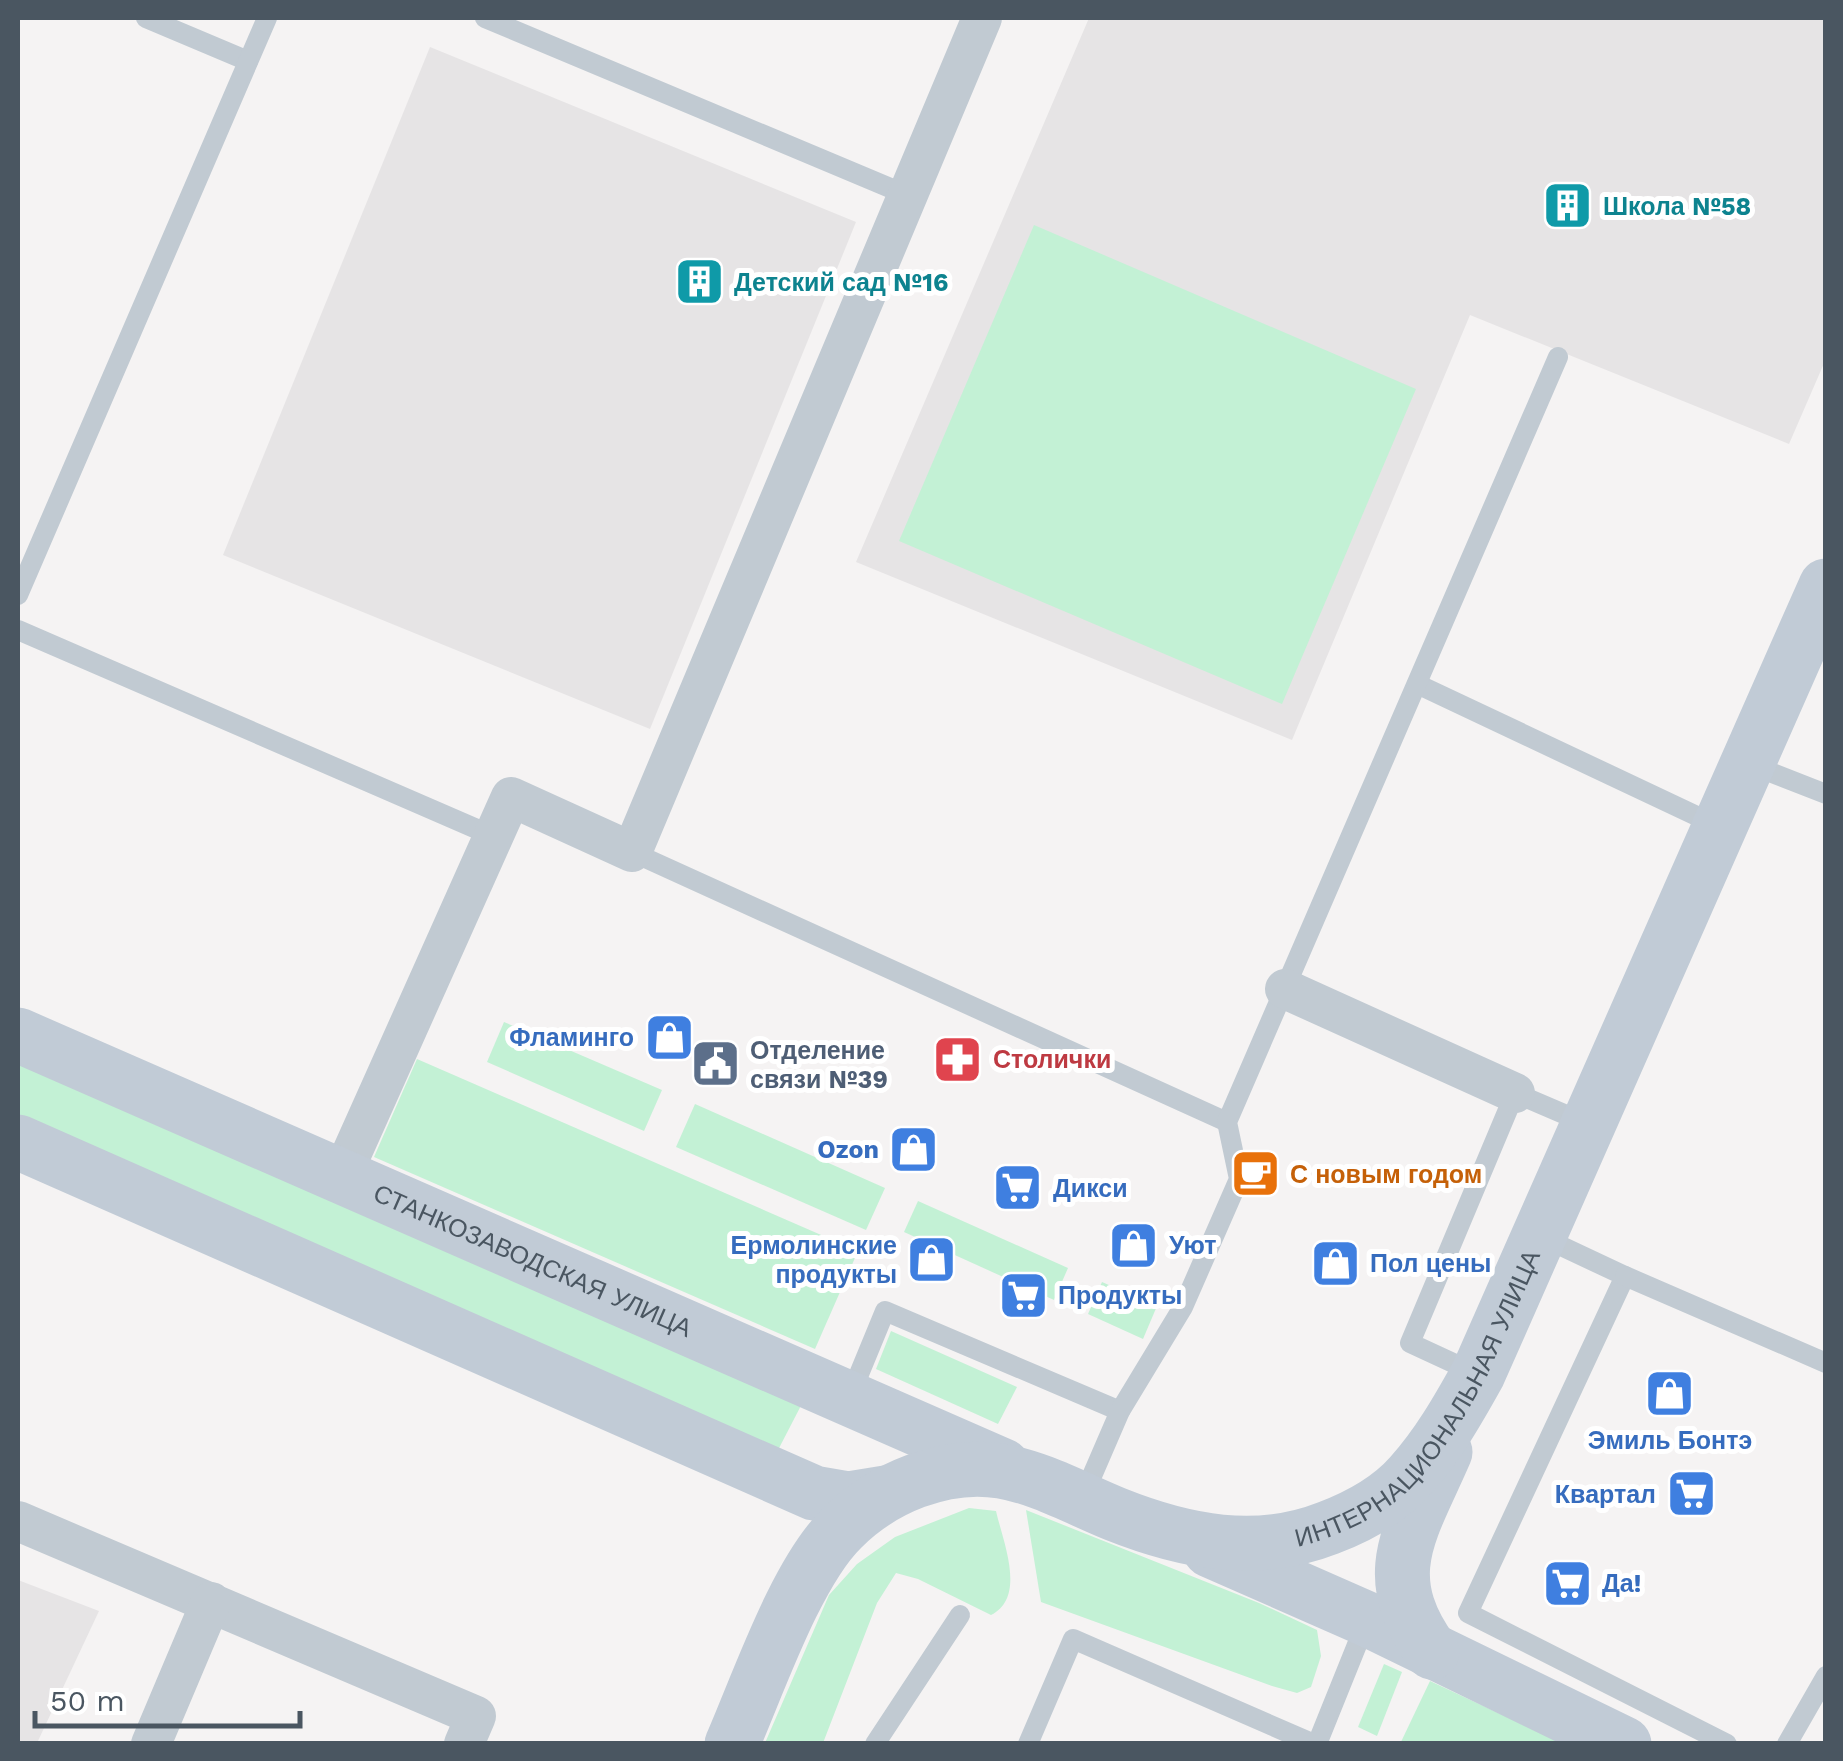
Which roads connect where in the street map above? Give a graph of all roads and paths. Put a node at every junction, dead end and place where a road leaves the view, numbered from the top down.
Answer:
1 (146, 18) edge
2 (267, 18) edge
3 (484, 18) edge
4 (982, 18) edge
5 (248, 61) junction
6 (907, 195) junction
7 (1558, 358) dead end
8 (1826, 586) edge
9 (18, 594) edge
10 (18, 630) edge
11 (1417, 684) junction
12 (1747, 763) junction
13 (1826, 794) edge
14 (1719, 827) junction
15 (493, 836) junction
16 (632, 852) junction
17 (1284, 990) junction
18 (18, 1036) edge
19 (1515, 1093) junction
20 (1227, 1122) junction
21 (1588, 1125) junction
22 (18, 1142) edge
23 (342, 1177) junction
24 (1540, 1236) junction
25 (1625, 1276) junction
26 (1826, 1363) edge
27 (1478, 1374) junction
28 (860, 1402) junction
29 (1120, 1410) junction
30 (768, 1474) junction
31 (1065, 1492) junction
32 (886, 1493) junction
33 (18, 1522) edge
34 (1172, 1534) junction
35 (805, 1578) junction
36 (211, 1602) junction
37 (960, 1616) dead end
38 (1368, 1619) junction
39 (1432, 1652) junction
40 (1826, 1676) edge
41 (1621, 1743) edge
42 (150, 1744) edge
43 (464, 1744) edge
44 (732, 1744) edge
45 (875, 1744) edge
46 (1028, 1744) edge
47 (1316, 1744) edge
48 (1727, 1744) edge
49 (1787, 1744) edge

1 - 5 lane
2 - 5 lane
3 - 6 lane
4 - 6 street
5 - 9 lane
6 - 16 street
7 - 11 lane
8 - 12 street, ИНТЕРНАЦИОНАЛЬНАЯ УЛИЦА
10 - 15 lane
11 - 14 lane
11 - 17 lane
12 - 13 lane
12 - 14 street, ИНТЕРНАЦИОНАЛЬНАЯ УЛИЦА
14 - 21 street, ИНТЕРНАЦИОНАЛЬНАЯ УЛИЦА
15 - 16 street
15 - 23 street
16 - 20 lane
17 - 19 street
17 - 20 lane
18 - 23 street, СТАНКОЗАВОДСКАЯ УЛИЦА
19 - 21 lane
19 - 27 lane
20 - 29 lane
21 - 24 street, ИНТЕРНАЦИОНАЛЬНАЯ УЛИЦА
22 - 30 street
23 - 28 street, СТАНКОЗАВОДСКАЯ УЛИЦА
24 - 25 lane
24 - 27 street, ИНТЕРНАЦИОНАЛЬНАЯ УЛИЦА
25 - 26 lane
25 - 48 lane
27 - 34 street, ИНТЕРНАЦИОНАЛЬНАЯ УЛИЦА
27 - 39 street
28 - 29 lane
28 - 31 street, СТАНКОЗАВОДСКАЯ УЛИЦА
28 - 32 street
29 - 31 lane
30 - 32 street
30 - 35 street
31 - 32 street, ИНТЕРНАЦИОНАЛЬНАЯ УЛИЦА
31 - 34 street, ИНТЕРНАЦИОНАЛЬНАЯ УЛИЦА
32 - 35 street, ИНТЕРНАЦИОНАЛЬНАЯ УЛИЦА
33 - 36 street
34 - 38 street
35 - 44 street, ИНТЕРНАЦИОНАЛЬНАЯ УЛИЦА
36 - 42 street
36 - 43 street
37 - 45 lane
38 - 39 street
38 - 47 lane
39 - 41 street
40 - 49 lane
46 - 47 lane

